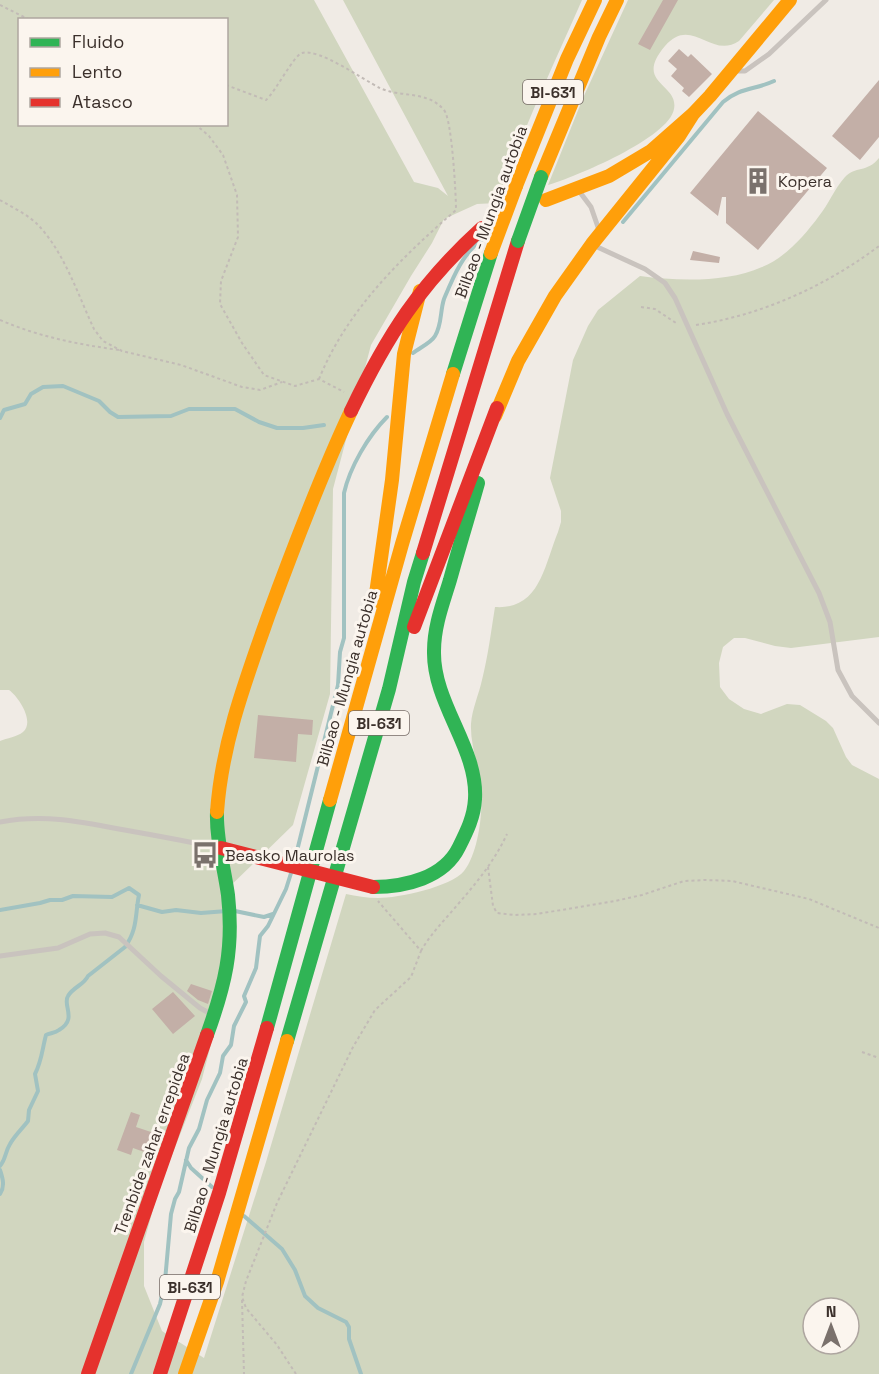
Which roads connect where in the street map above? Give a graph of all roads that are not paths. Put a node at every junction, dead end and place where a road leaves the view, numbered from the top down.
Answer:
1 (595, 0) edge
2 (617, 0) edge
3 (790, 0) edge
4 (826, 0) edge
5 (730, 70) junction
6 (693, 114) junction
7 (576, 189) junction
8 (546, 200) dead end
9 (482, 228) dead end
10 (596, 239) junction
11 (420, 291) junction
12 (497, 408) junction
13 (375, 637) junction
14 (389, 689) junction
15 (879, 723) edge
16 (0, 822) edge
17 (221, 848) junction
18 (0, 956) edge
19 (215, 1016) junction
20 (88, 1374) edge
21 (160, 1374) edge
22 (185, 1374) edge

1 - 13 main road, Bilbao - Mungia autobia / BI-631, bridge
2 - 14 main road, BI-631, bridge
3 - 5 main road
4 - 5 lane
5 - 6 main road
6 - 7 main road
6 - 10 main road
7 - 8 main road
7 - 10 lane
9 - 11 main road, Trenbide zahar errepidea
10 - 12 main road
10 - 15 lane
11 - 13 main road
11 - 17 main road, Trenbide zahar errepidea
12 - 14 main road
12 - 17 main road, bridge
13 - 21 main road, Bilbao - Mungia autobia / BI-631
14 - 22 main road, BI-631
16 - 17 lane
17 - 19 main road, Trenbide zahar errepidea
18 - 19 lane
19 - 20 main road, Trenbide zahar errepidea

